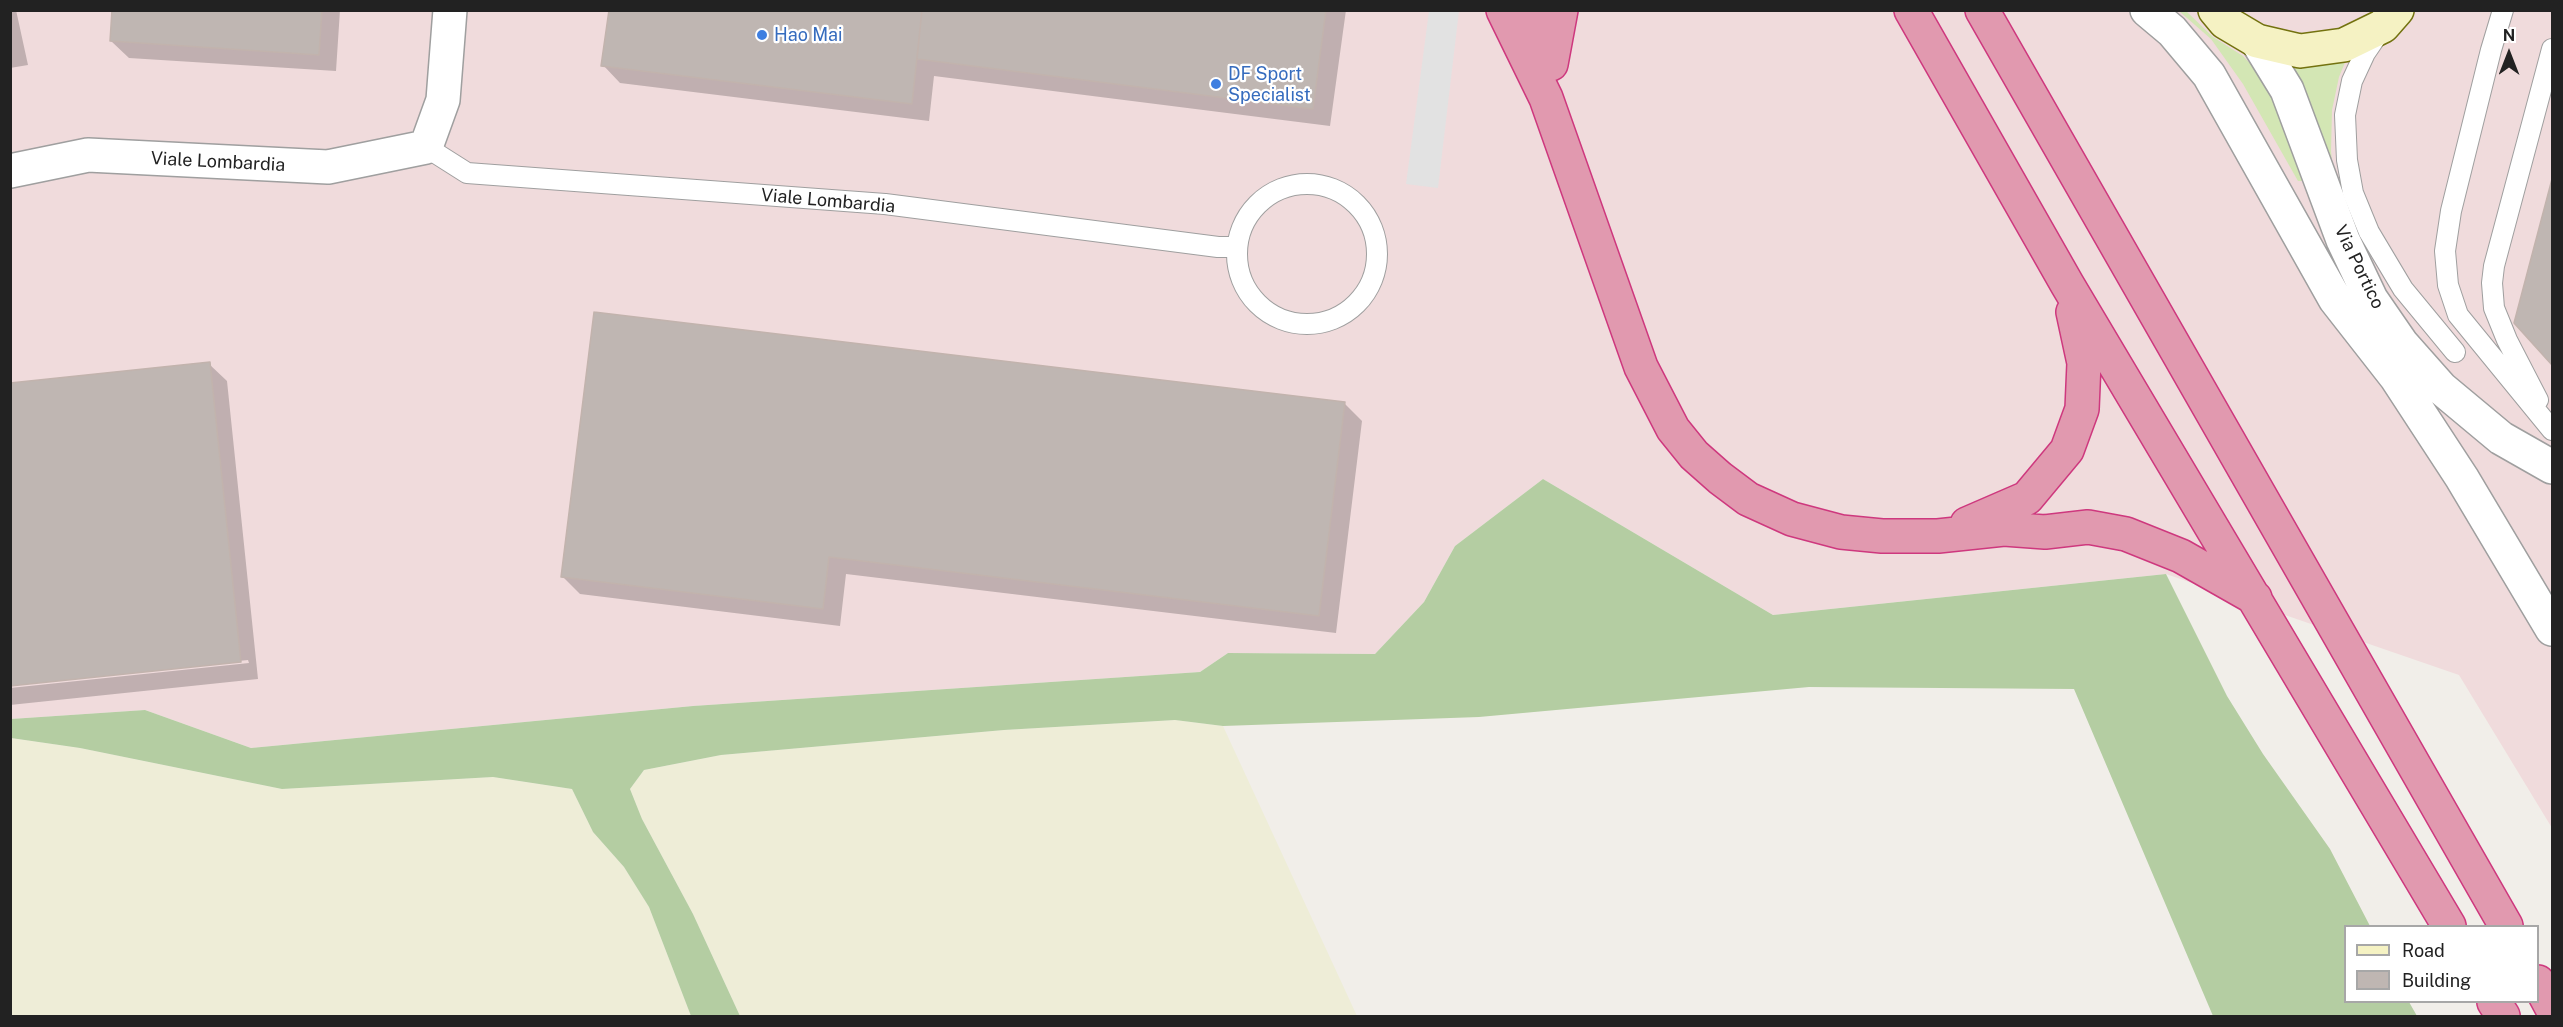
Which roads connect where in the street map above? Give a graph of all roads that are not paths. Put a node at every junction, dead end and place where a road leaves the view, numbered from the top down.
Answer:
1 (450, 10) edge
2 (1503, 10) edge
3 (1536, 10) edge
4 (1561, 10) edge
5 (1911, 10) edge
6 (1982, 10) edge
7 (2147, 10) edge
8 (2215, 10) edge
9 (2503, 10) edge
10 (2390, 18) edge
11 (2257, 41) junction
12 (2553, 49) edge
13 (1546, 98) junction
14 (426, 147) junction
15 (10, 171) edge
16 (1236, 247) junction
17 (2067, 284) junction
18 (2455, 352) dead end
19 (2396, 377) junction
20 (2553, 430) edge
21 (2553, 468) edge
22 (2553, 489) edge
23 (1938, 536) junction
24 (2255, 598) junction
25 (2553, 629) edge
26 (2448, 925) edge
27 (2505, 925) edge
28 (2539, 984) edge
29 (2495, 1003) edge
30 (2553, 1008) edge
31 (2503, 1017) edge

1 - 14 street
2 - 13 highway
3 - 13 highway
4 - 13 highway
5 - 17 highway
6 - 27 highway
7 - 19 street, Via Portico
8 - 11 main road, Via Portico
9 - 20 lane
10 - 11 main road, Via Portico
10 - 18 lane
11 - 21 street, Via Portico
12 - 20 lane
13 - 23 highway
14 - 15 street, Viale Lombardia
14 - 16 lane, Viale Lombardia
16 - 16 lane
17 - 23 highway
17 - 24 highway
19 - 22 street
19 - 25 street
23 - 24 highway
24 - 26 highway
28 - 30 highway
29 - 31 highway

